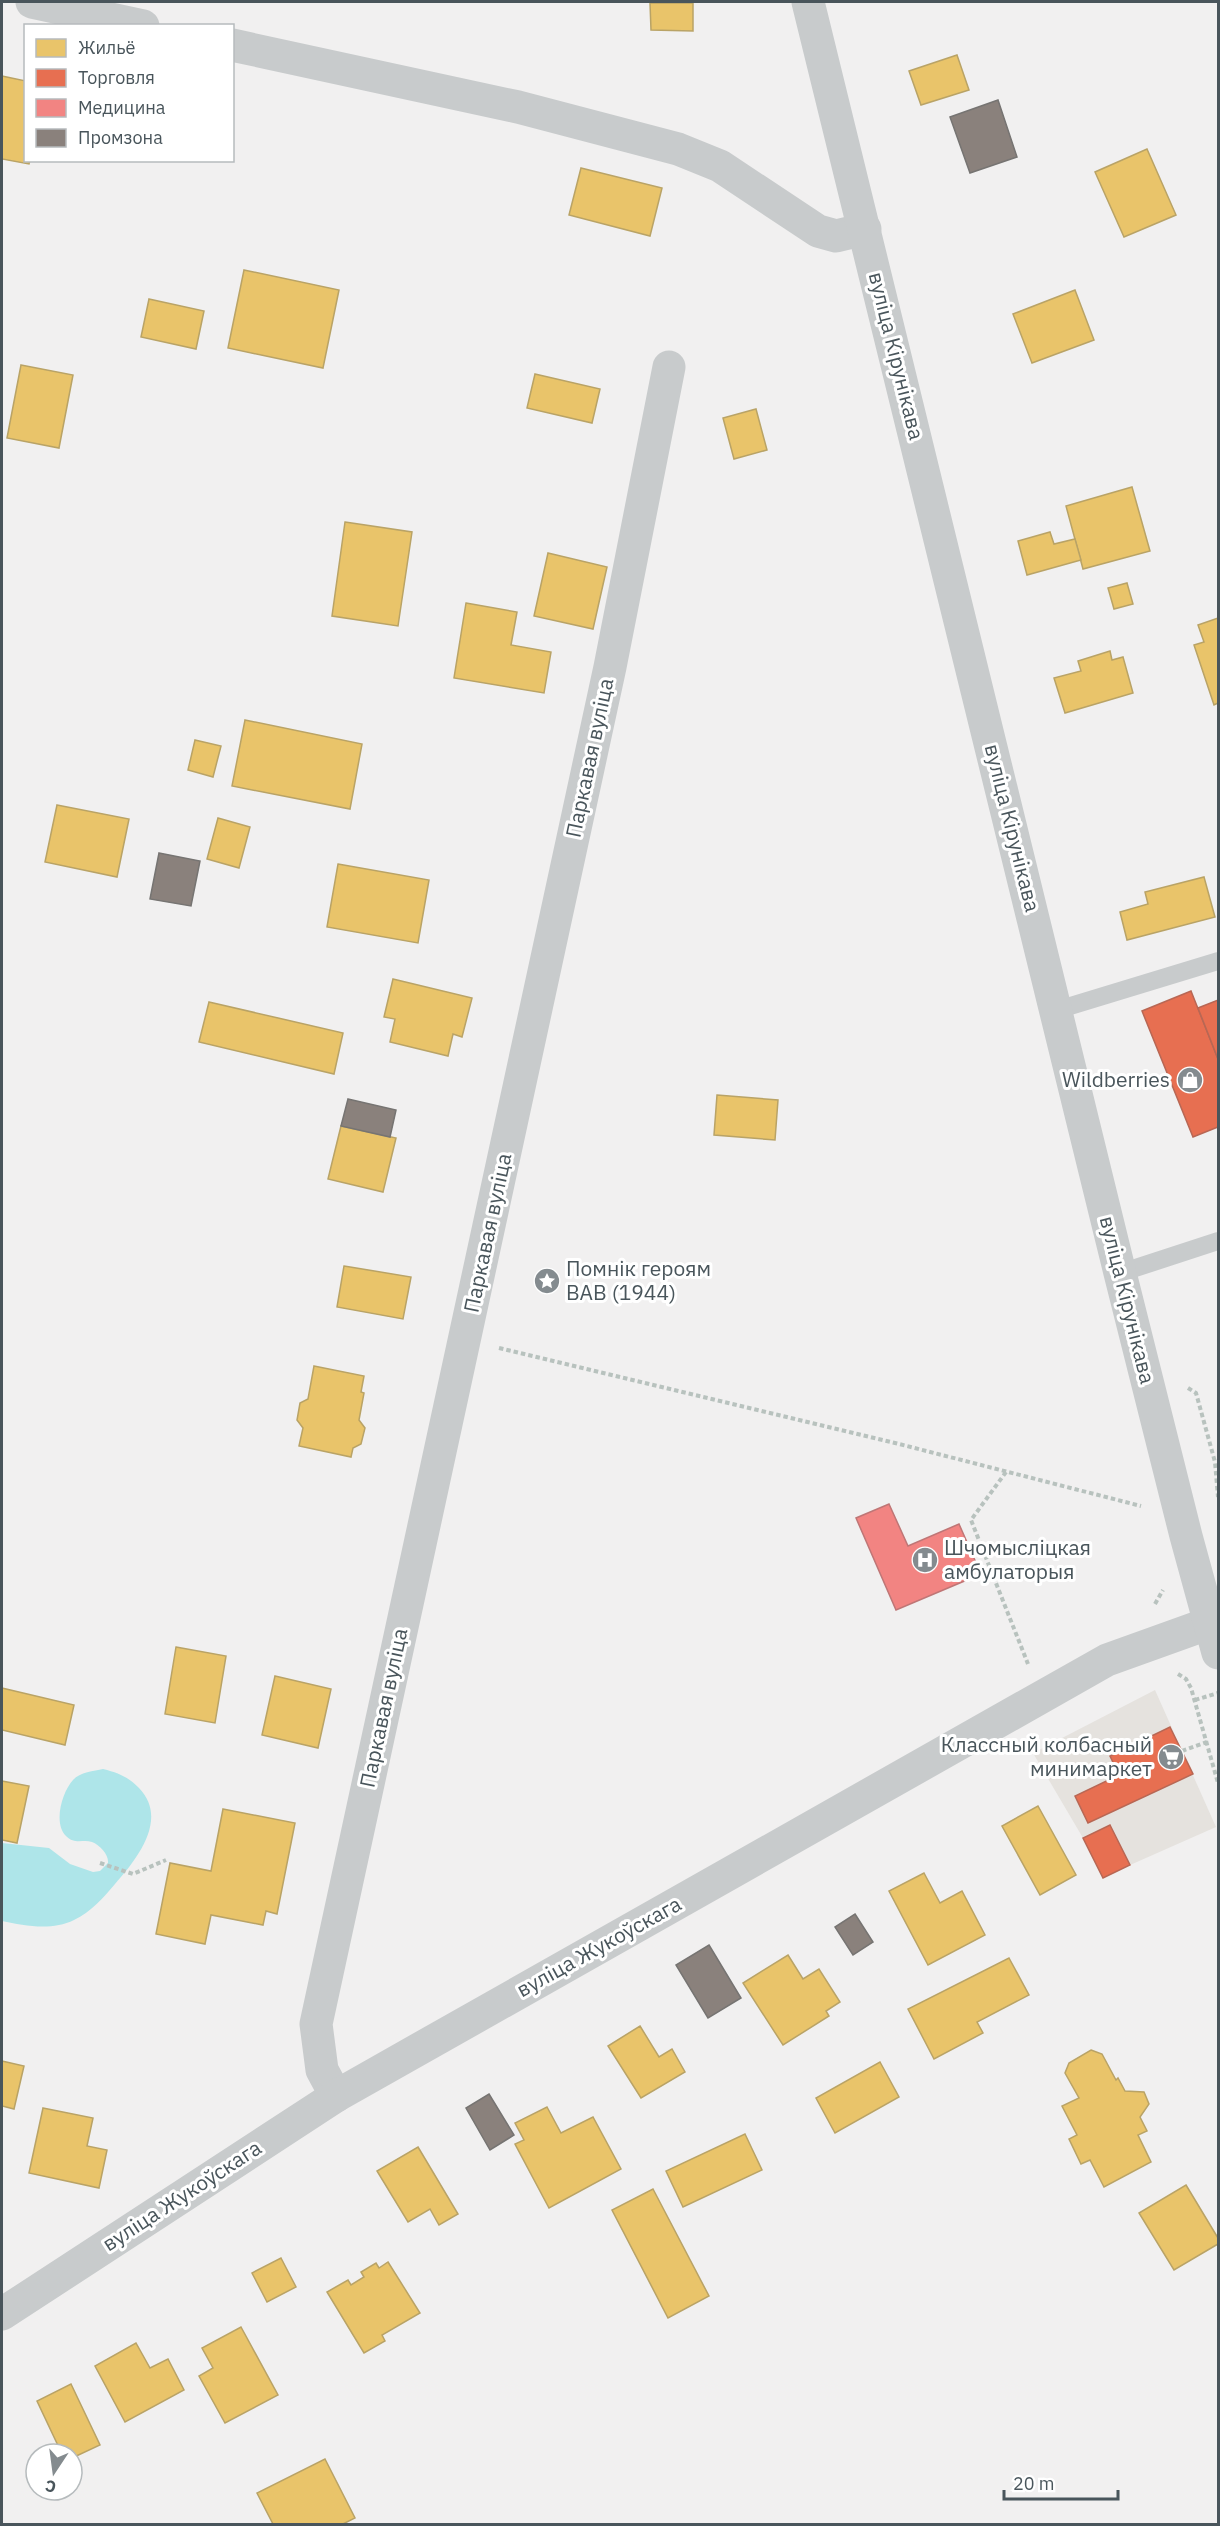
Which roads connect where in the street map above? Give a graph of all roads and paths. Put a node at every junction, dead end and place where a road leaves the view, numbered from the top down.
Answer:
1 (32, 2) edge
2 (808, 2) edge
3 (134, 24) edge
4 (234, 45) edge
5 (865, 229) junction
6 (669, 367) dead end
7 (1218, 961) edge
8 (1057, 1010) junction
9 (1218, 1241) edge
10 (1120, 1273) junction
11 (464, 1340) junction
12 (1196, 1393) dead end
13 (1006, 1472) junction
14 (1218, 1497) edge
15 (1152, 1509) dead end
16 (1165, 1587) dead end
17 (1150, 1611) dead end
18 (1216, 1632) edge
19 (1030, 1670) dead end
20 (1218, 1693) edge
21 (1207, 1742) junction
22 (1182, 1751) dead end
23 (1218, 1783) edge
24 (166, 1860) dead end
25 (100, 1863) dead end
26 (336, 2096) junction
27 (2, 2314) edge

1 - 3 street
2 - 5 street, вуліца Кірунікава
4 - 5 street
5 - 8 street, вуліца Кірунікава
6 - 11 street, Паркавая вуліца
7 - 8 lane
8 - 10 street, вуліца Кірунікава
9 - 10 lane
10 - 18 street, вуліца Кірунікава
11 - 13 path
11 - 26 street, Паркавая вуліца
12 - 14 path
13 - 15 path
13 - 19 path
16 - 17 path
18 - 26 street, вуліца Жукоўскага
20 - 21 path
21 - 22 path
21 - 23 path
24 - 25 path
26 - 27 street, вуліца Жукоўскага

